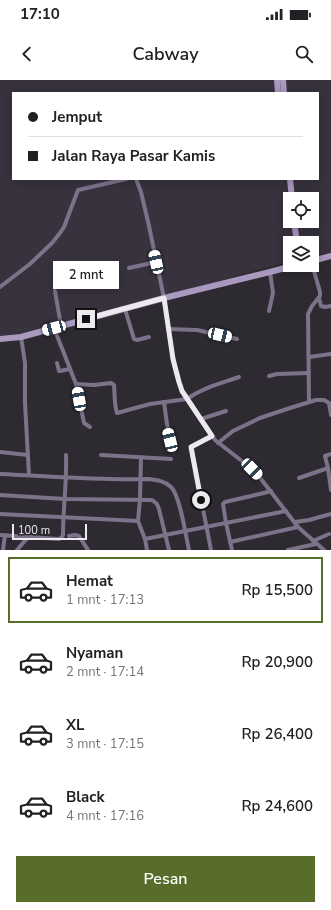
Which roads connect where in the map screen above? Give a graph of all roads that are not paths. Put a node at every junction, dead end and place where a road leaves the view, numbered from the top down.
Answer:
1 (277, 80) edge
2 (283, 80) edge
3 (278, 92) edge
4 (284, 92) edge
5 (122, 180) edge
6 (136, 180) edge
7 (290, 180) edge
8 (291, 192) edge
9 (331, 256) edge
10 (319, 259) edge
11 (156, 262) junction
12 (130, 268) dead end
13 (283, 268) edge
14 (270, 272) junction
15 (314, 272) edge
16 (0, 287) edge
17 (55, 291) dead end
18 (164, 298) junction
19 (319, 298) junction
20 (331, 306) edge
21 (125, 309) junction
22 (269, 311) dead end
23 (61, 326) junction
24 (54, 328) junction
25 (168, 329) junction
26 (21, 337) junction
27 (149, 337) dead end
28 (0, 339) edge
29 (237, 339) dead end
30 (331, 354) edge
31 (309, 357) junction
32 (57, 363) dead end
33 (70, 369) junction
34 (309, 374) junction
35 (269, 376) dead end
36 (239, 377) dead end
37 (76, 384) junction
38 (187, 399) junction
39 (164, 402) junction
40 (309, 402) junction
41 (330, 403) edge
42 (226, 411) dead end
43 (331, 415) edge
44 (201, 419) junction
45 (90, 427) dead end
46 (212, 436) junction
47 (218, 443) junction
48 (173, 448) dead end
49 (0, 452) edge
50 (331, 454) edge
51 (28, 455) junction
52 (66, 455) dead end
53 (101, 455) dead end
54 (141, 457) junction
55 (171, 459) dead end
56 (328, 468) junction
57 (0, 474) edge
58 (29, 475) junction
59 (66, 478) junction
60 (299, 478) dead end
61 (140, 479) junction
62 (331, 490) edge
63 (271, 491) junction
64 (0, 495) edge
65 (65, 499) junction
66 (140, 499) junction
67 (286, 511) junction
68 (0, 514) edge
69 (331, 514) edge
70 (63, 518) junction
71 (138, 521) junction
72 (226, 523) junction
73 (297, 525) junction
74 (206, 527) junction
75 (185, 531) junction
76 (329, 534) dead end
77 (2, 535) edge
78 (166, 535) junction
79 (29, 536) junction
80 (69, 536) dead end
81 (145, 540) junction
82 (230, 542) junction
83 (315, 542) junction
84 (299, 549) edge
85 (3, 550) edge
86 (17, 550) edge
87 (88, 550) edge
88 (147, 550) edge
89 (170, 550) edge
90 (189, 550) edge
91 (211, 550) edge
92 (232, 550) edge
93 (288, 550) edge
94 (324, 550) edge

1 - 3 main road
2 - 4 main road
5 - 16 street
6 - 11 street
7 - 8 main road
9 - 10 main road
11 - 12 street
11 - 18 street
13 - 14 main road
14 - 18 main road
14 - 22 street
15 - 19 street
17 - 23 street
18 - 21 main road
18 - 25 street
19 - 20 street
19 - 31 street
21 - 23 main road
21 - 27 street
23 - 24 main road
24 - 26 main road
24 - 33 street
25 - 29 street
25 - 38 street
26 - 28 main road
26 - 51 street
30 - 31 street
31 - 34 street
32 - 33 street
33 - 37 street
34 - 35 street
34 - 40 street
36 - 38 street
37 - 39 street
37 - 45 street
38 - 39 street
38 - 44 street
39 - 48 street
40 - 41 street
40 - 47 street
41 - 43 street
42 - 44 street
44 - 46 street
46 - 47 street
46 - 74 street
47 - 63 street
49 - 51 street
50 - 56 street
51 - 58 street
52 - 59 street
53 - 54 street
54 - 55 street
54 - 61 street
56 - 60 street
56 - 62 street
57 - 58 street
58 - 59 street
59 - 61 street
59 - 65 street
61 - 66 street
61 - 75 street
63 - 67 street
63 - 72 street
64 - 65 street
65 - 66 street
65 - 70 street
66 - 71 street
66 - 78 street
67 - 72 street
67 - 73 street
68 - 70 street
69 - 73 street
70 - 71 street
70 - 79 street
71 - 81 street
72 - 74 street
72 - 82 street
73 - 82 street
73 - 83 street
74 - 75 street
74 - 91 street
75 - 78 street
75 - 90 street
76 - 83 street
77 - 79 street
77 - 85 street
78 - 81 street
78 - 89 street
79 - 86 street
80 - 87 street
81 - 88 street
82 - 92 street
83 - 84 street
83 - 94 street
84 - 93 street

